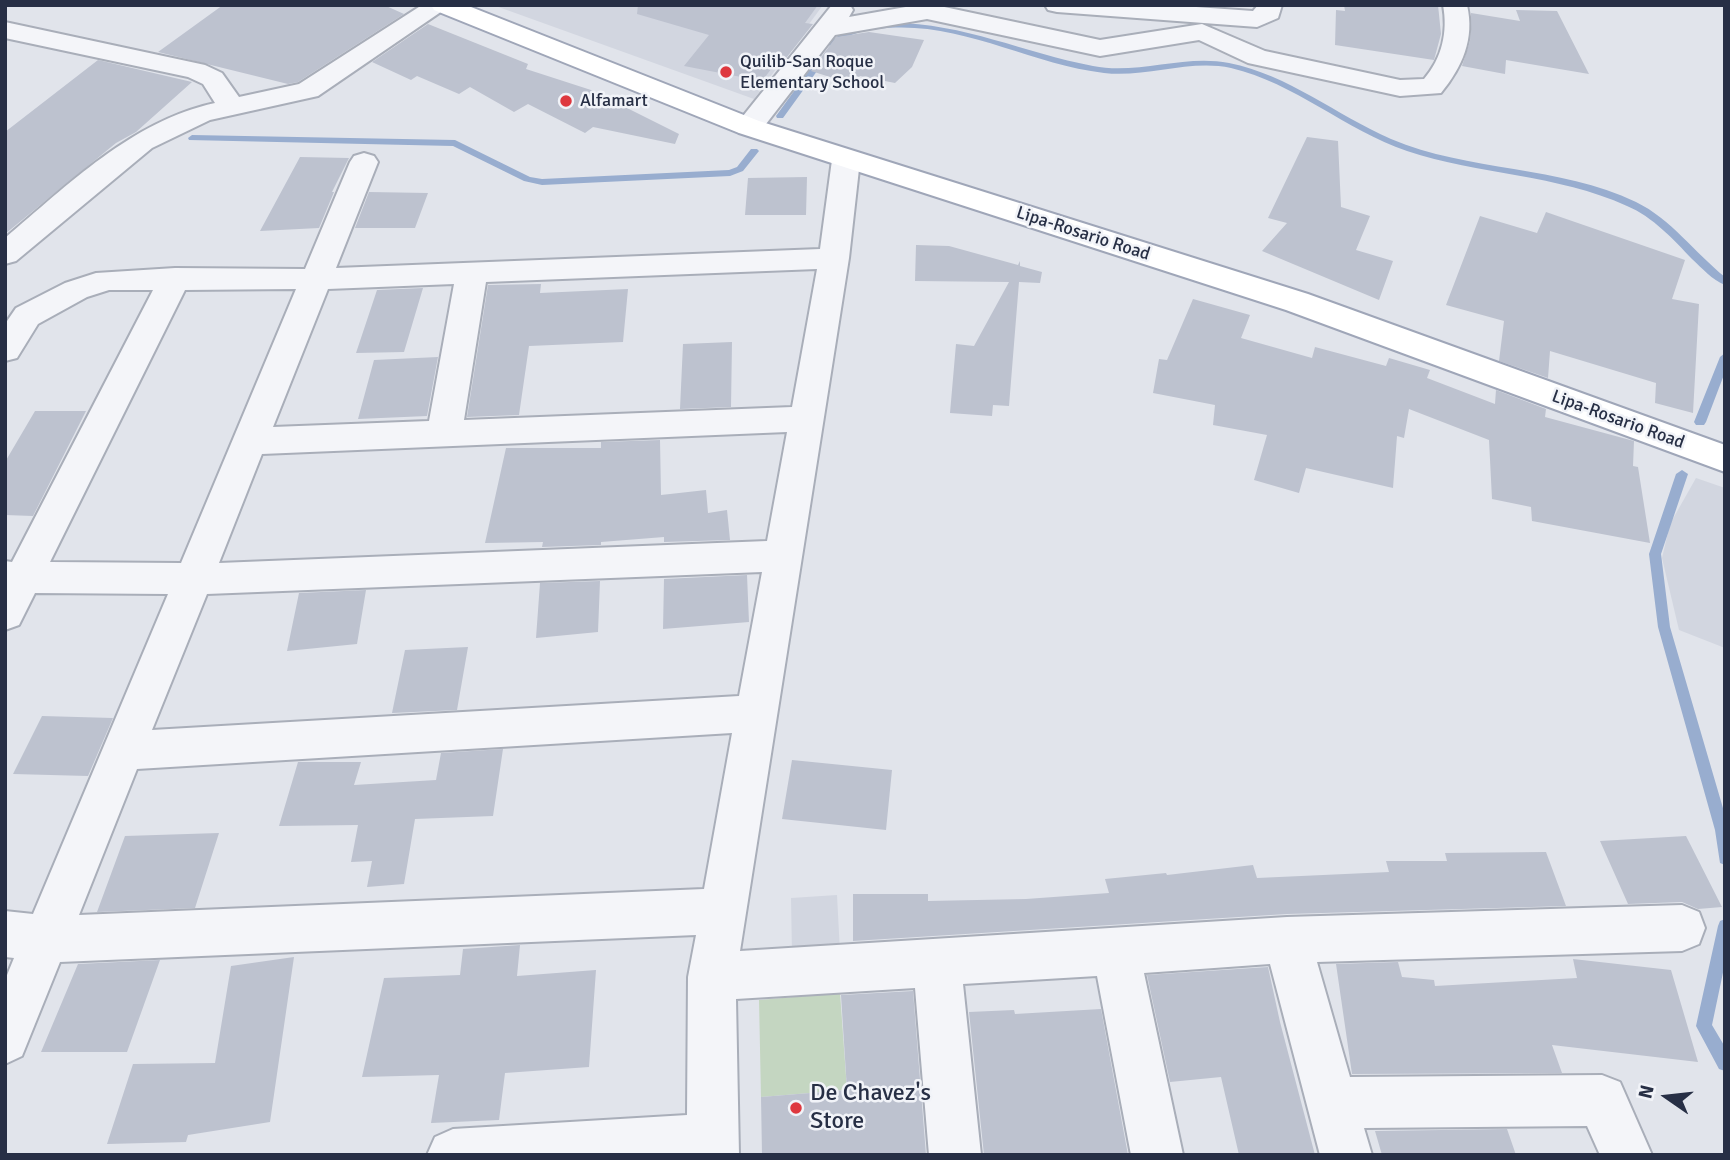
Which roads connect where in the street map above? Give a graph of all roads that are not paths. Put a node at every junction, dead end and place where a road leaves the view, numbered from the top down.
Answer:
1 (441, 5) edge
2 (845, 5) edge
3 (1270, 5) edge
4 (1455, 5) edge
5 (1064, 6) edge
6 (823, 29) junction
7 (5, 30) edge
8 (232, 108) junction
9 (749, 127) junction
10 (846, 160) junction
11 (364, 162) dead end
12 (5, 254) edge
13 (834, 258) junction
14 (472, 273) junction
15 (175, 278) junction
16 (316, 279) junction
17 (16, 316) edge
18 (5, 350) edge
19 (807, 419) junction
20 (444, 433) junction
21 (251, 441) junction
22 (1725, 459) edge
23 (783, 556) junction
24 (15, 577) edge
25 (195, 579) junction
26 (5, 614) edge
27 (757, 713) junction
28 (125, 751) junction
29 (723, 911) junction
30 (1682, 928) dead end
31 (27, 937) edge
32 (1286, 940) junction
33 (1116, 951) junction
34 (937, 962) junction
35 (712, 977) junction
36 (5, 1040) edge
37 (1331, 1102) junction
38 (713, 1147) edge
39 (453, 1155) edge
40 (955, 1155) edge
41 (1157, 1155) edge
42 (1346, 1155) edge
43 (1626, 1155) edge

1 - 8 street
1 - 9 main road, Lipa-Rosario Road
2 - 6 street
3 - 5 street
4 - 6 street
6 - 9 street
7 - 8 street
8 - 12 street
9 - 10 main road, Lipa-Rosario Road
10 - 13 street
10 - 22 main road, Lipa-Rosario Road
11 - 16 street
13 - 14 street
13 - 19 street
14 - 16 street
14 - 20 street
15 - 16 street
15 - 17 street
15 - 24 street
16 - 21 street
17 - 18 street
19 - 20 street
19 - 23 street
20 - 21 street
21 - 25 street
23 - 25 street
23 - 27 street
24 - 25 street
24 - 26 street
25 - 28 street
27 - 28 street
27 - 29 street
28 - 31 street
29 - 31 street
29 - 35 street
30 - 32 street
31 - 36 street
32 - 33 street
32 - 37 street
33 - 34 street
33 - 41 street
34 - 35 street
34 - 40 street
35 - 38 street
37 - 42 street
37 - 43 street
38 - 39 street

